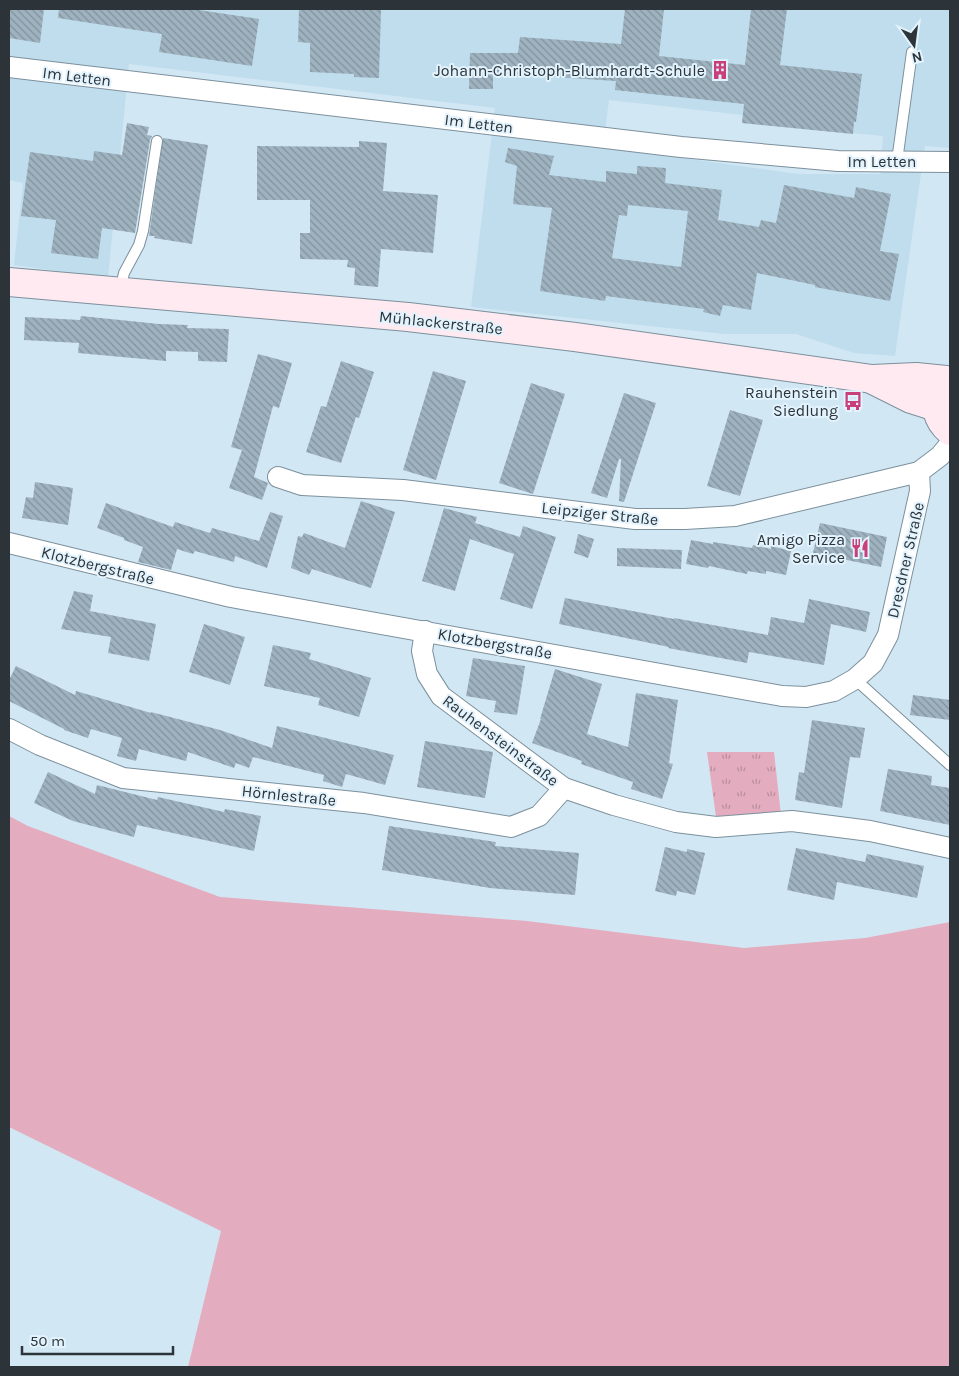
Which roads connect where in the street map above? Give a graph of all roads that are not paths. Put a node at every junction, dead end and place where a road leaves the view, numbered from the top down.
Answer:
1 (912, 52) dead end
2 (9, 67) edge
3 (157, 141) dead end
4 (897, 160) junction
5 (950, 162) edge
6 (9, 282) edge
7 (120, 291) junction
8 (948, 378) edge
9 (872, 379) junction
10 (936, 406) junction
11 (950, 431) edge
12 (950, 444) edge
13 (919, 472) junction
14 (278, 477) dead end
15 (9, 543) edge
16 (425, 631) junction
17 (855, 679) junction
18 (9, 729) edge
19 (950, 765) edge
20 (564, 788) junction
21 (950, 848) edge

1 - 4 lane
2 - 4 street, Im Letten
3 - 7 lane
4 - 5 street, Im Letten
6 - 7 street, Mühlackerstraße
7 - 9 street, Mühlackerstraße
8 - 9 street, Mühlackerstraße
8 - 10 street
9 - 10 street, Mühlackerstraße
10 - 11 street
12 - 13 street
13 - 14 street, Leipziger Straße
13 - 17 street, Dresdner Straße
15 - 16 street, Klotzbergstraße
16 - 17 street, Klotzbergstraße
16 - 20 street, Rauhensteinstraße
17 - 19 lane
18 - 20 street, Hörnlestraße
20 - 21 street, Rauhensteinstraße

